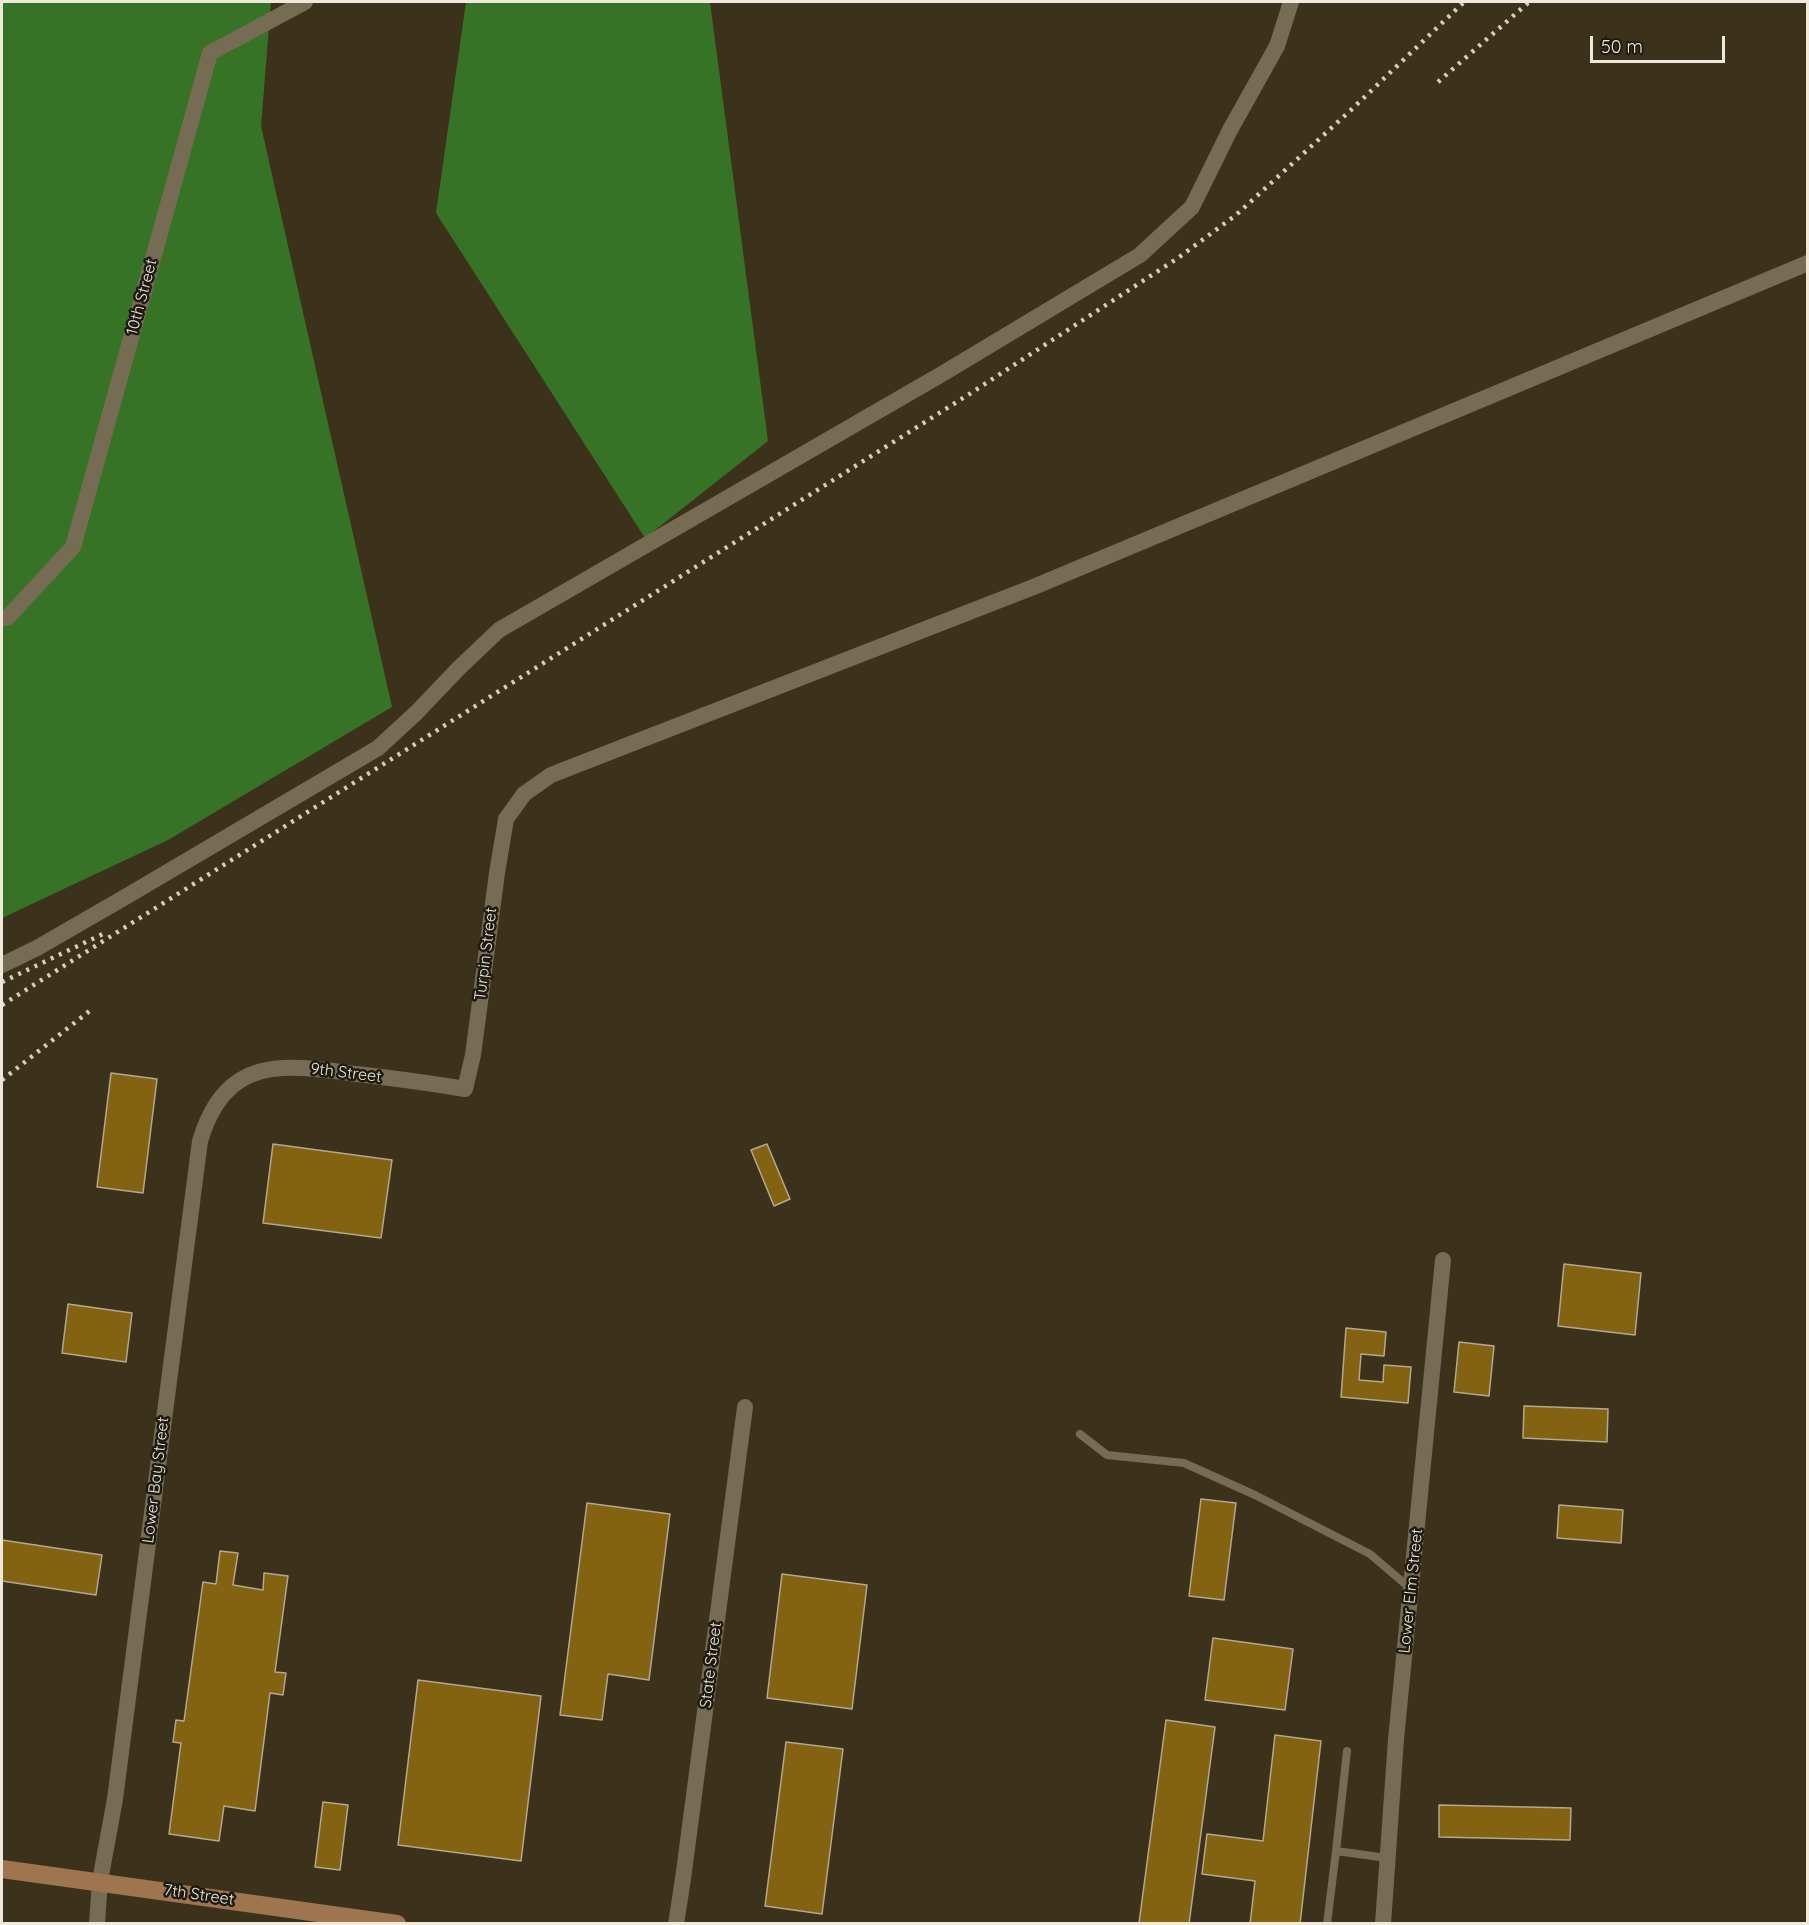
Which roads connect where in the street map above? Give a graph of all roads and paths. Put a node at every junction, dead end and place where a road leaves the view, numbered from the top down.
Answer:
1 (305, 2) edge
2 (1291, 2) edge
3 (1808, 263) edge
4 (2, 619) edge
5 (2, 965) edge
6 (232, 1088) joint
7 (465, 1089) joint
8 (1443, 1260) dead end
9 (745, 1407) dead end
10 (1080, 1434) dead end
11 (1411, 1590) junction
12 (1347, 1751) dead end
13 (1336, 1851) junction
14 (1388, 1858) junction
15 (2, 1869) edge
16 (100, 1881) junction
17 (97, 1923) edge
18 (397, 1923) edge
19 (676, 1923) edge
20 (1327, 1923) edge
21 (1383, 1923) edge

1 - 4 street, 10th Street
2 - 5 street
3 - 7 street, Turpin Street
6 - 7 street, 9th Street
6 - 16 street, Lower Bay Street
8 - 11 street, Lower Elm Street
9 - 19 street, State Street
10 - 11 lane
11 - 14 street, Lower Elm Street
12 - 13 lane
13 - 14 lane
13 - 20 lane
14 - 21 street, Lower Elm Street
15 - 16 street, 7th Street
16 - 17 street, Lower Bay Street
16 - 18 street, 7th Street

